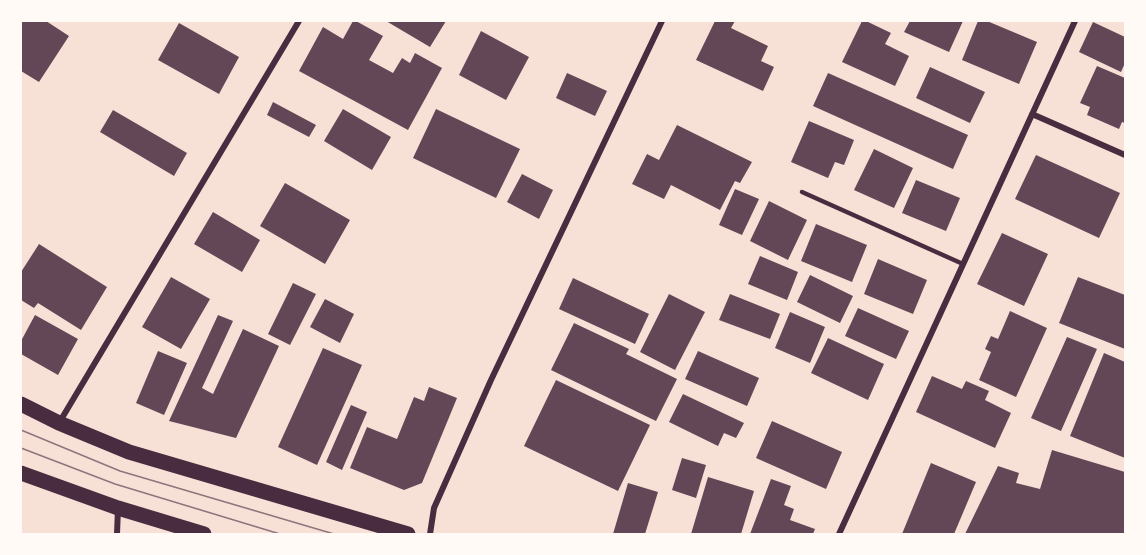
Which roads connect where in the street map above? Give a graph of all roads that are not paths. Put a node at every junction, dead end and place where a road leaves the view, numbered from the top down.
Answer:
1 (299, 21) edge
2 (662, 21) edge
3 (1073, 22) edge
4 (1032, 114) junction
5 (1125, 154) edge
6 (802, 192) dead end
7 (963, 264) junction
8 (21, 404) edge
9 (59, 423) junction
10 (21, 473) edge
11 (118, 508) junction
12 (117, 534) edge
13 (204, 534) edge
14 (408, 534) edge
15 (430, 534) edge
16 (839, 534) edge

1 - 9 street
2 - 15 street
3 - 4 street
4 - 5 street
4 - 7 street
6 - 7 lane
7 - 16 street
8 - 9 main road
9 - 14 main road
10 - 11 main road
11 - 12 street
11 - 13 main road

